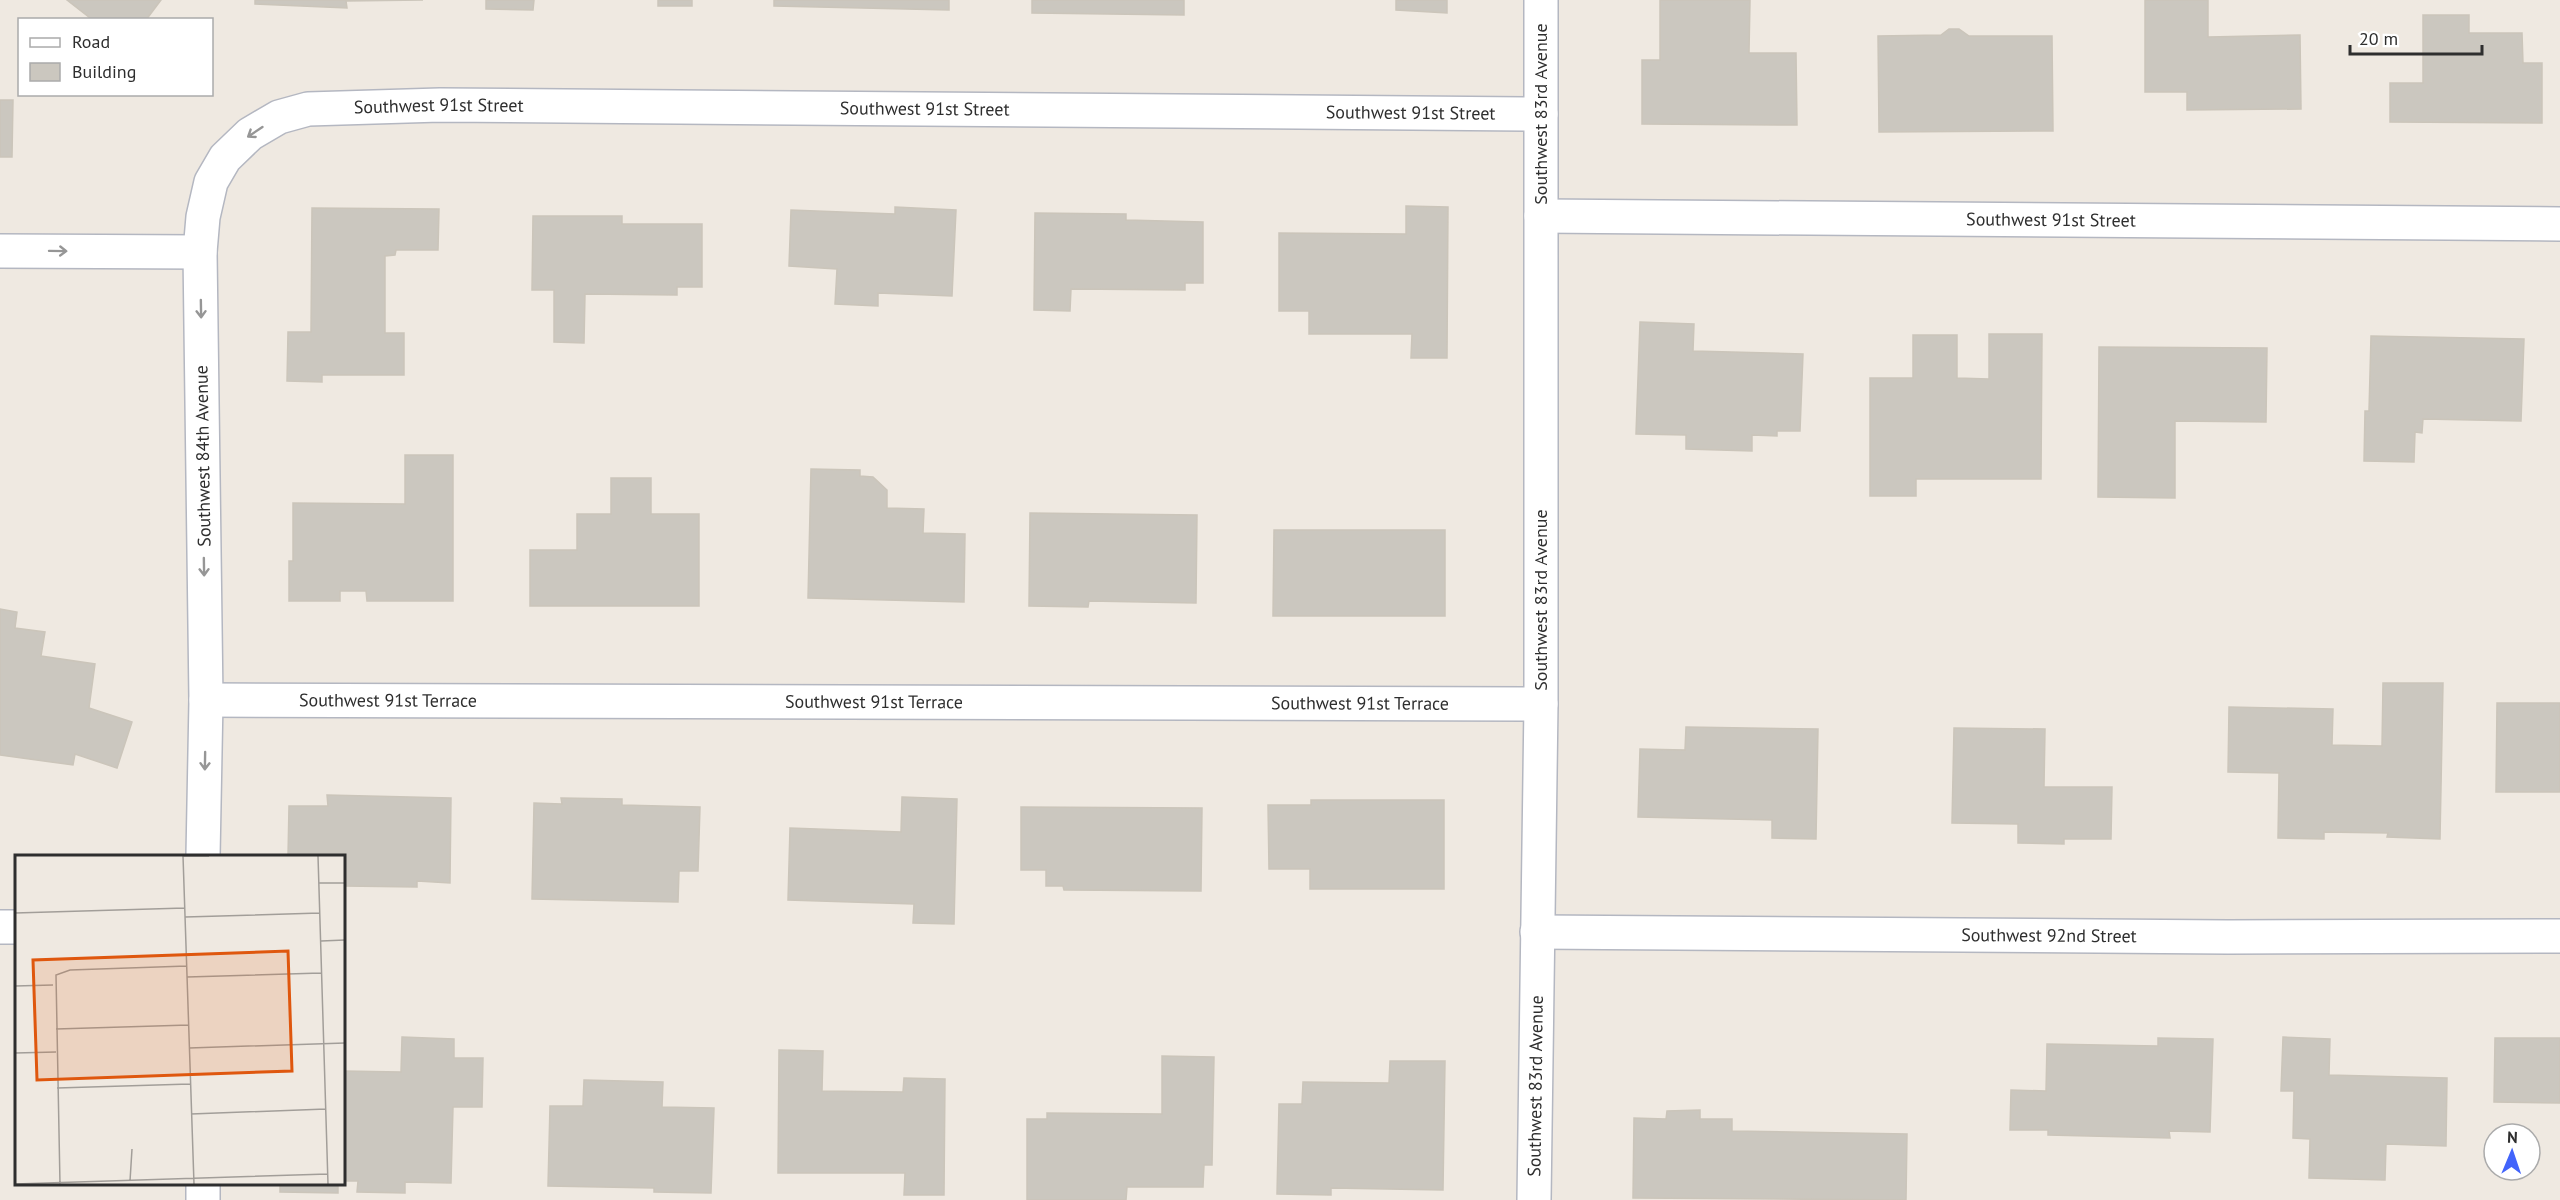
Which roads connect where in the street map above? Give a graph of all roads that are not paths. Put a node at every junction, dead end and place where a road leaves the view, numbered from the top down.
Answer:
1 (1541, 0) edge
2 (308, 109) joint
3 (1541, 114) junction
4 (1541, 216) junction
5 (2560, 224) edge
6 (0, 251) edge
7 (200, 252) junction
8 (206, 700) junction
9 (1541, 704) junction
10 (203, 855) edge
11 (1537, 932) junction
12 (2560, 936) edge
13 (1534, 1200) edge

1 - 3 street, Southwest 83rd Avenue
2 - 3 street, Southwest 91st Street
2 -> 7 street, Southwest 84th Avenue
3 - 4 street, Southwest 83rd Avenue
4 - 5 street, Southwest 91st Street
4 - 9 street, Southwest 83rd Avenue
6 -> 7 street
7 -> 8 street, Southwest 84th Avenue
8 - 9 street, Southwest 91st Terrace
8 -> 10 street, Southwest 84th Avenue
9 - 11 street, Southwest 83rd Avenue
11 - 12 street, Southwest 92nd Street
11 - 13 street, Southwest 83rd Avenue

